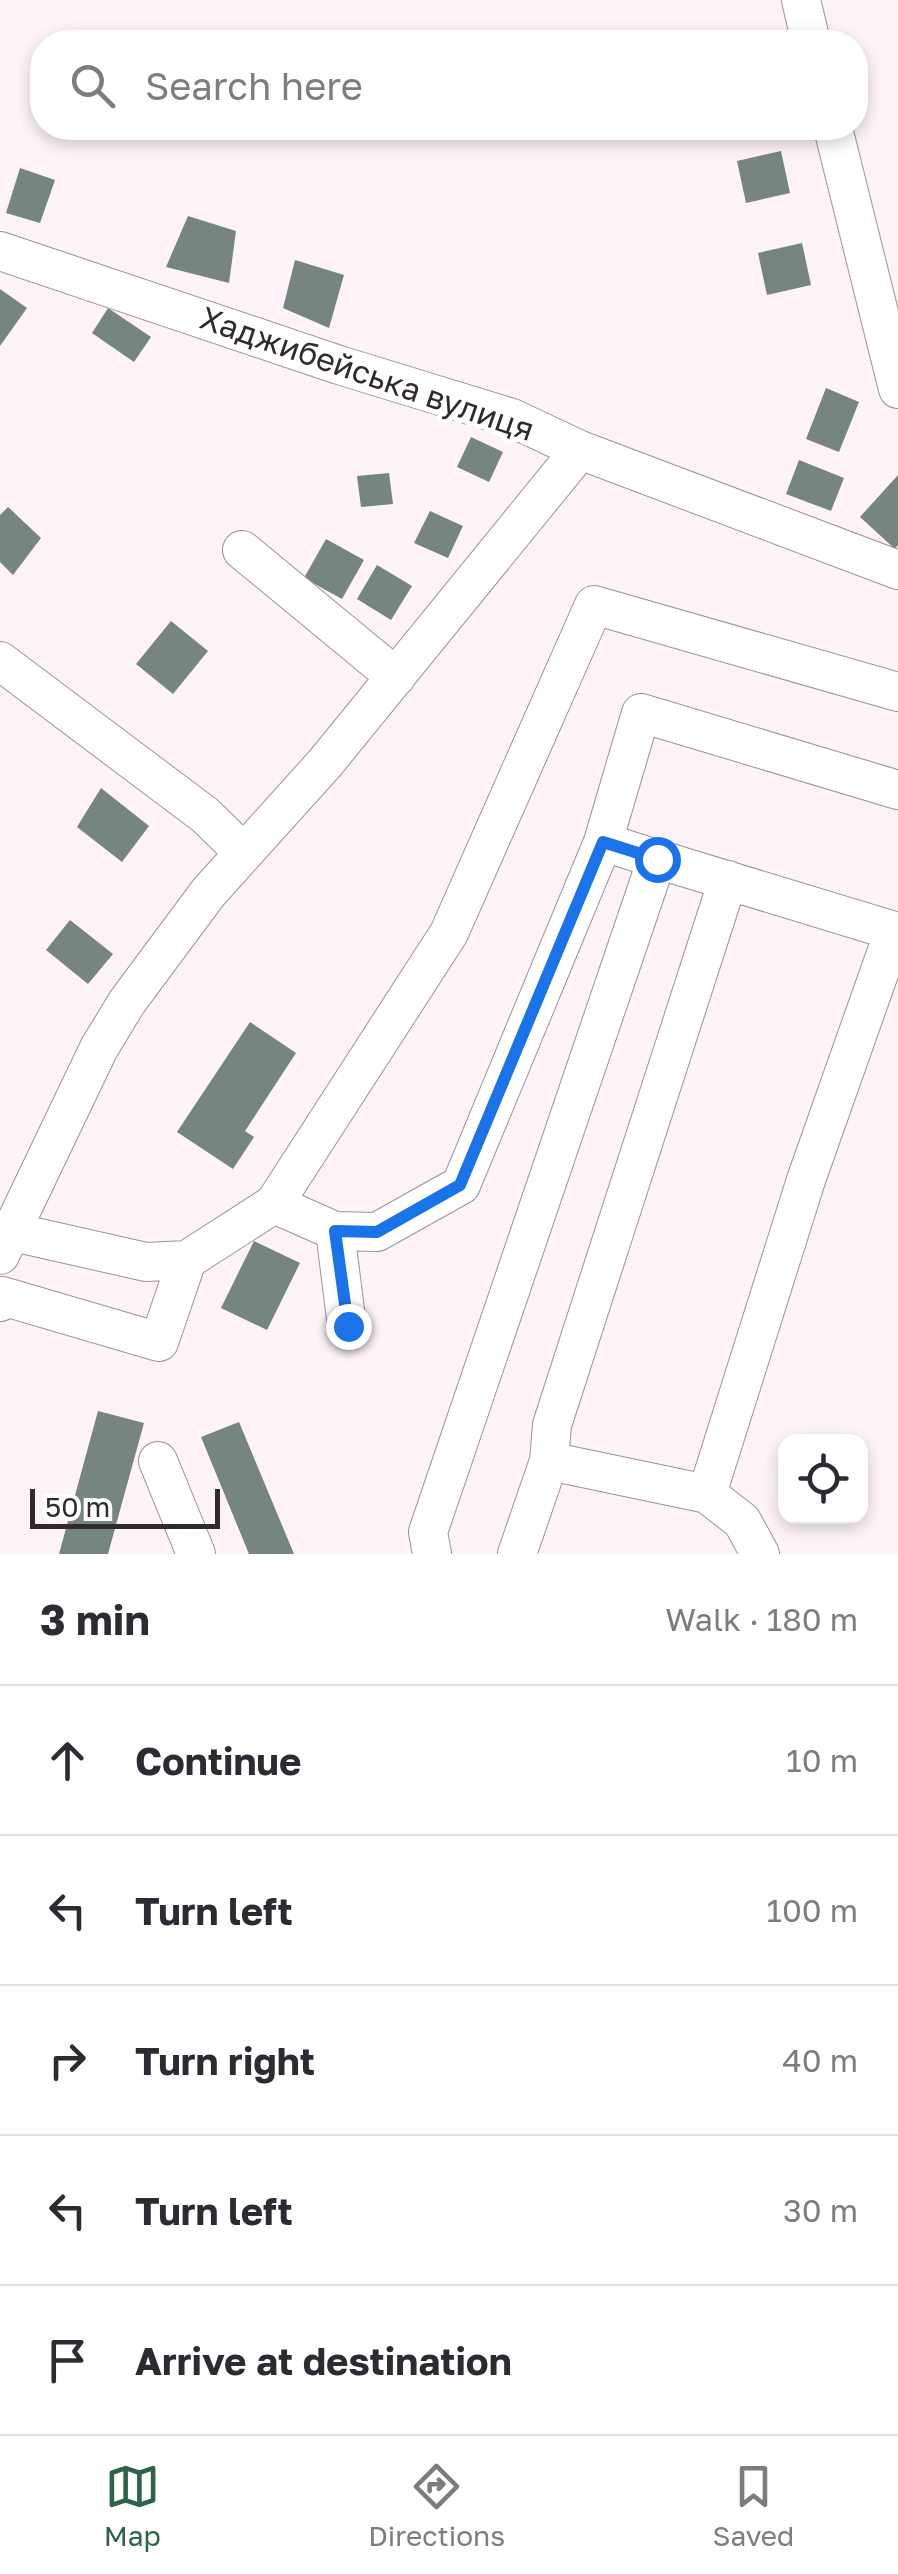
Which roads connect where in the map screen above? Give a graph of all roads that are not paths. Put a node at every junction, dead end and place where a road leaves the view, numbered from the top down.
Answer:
1 (801, 0) edge
2 (808, 30) edge
3 (836, 140) edge
4 (0, 251) edge
5 (898, 389) edge
6 (580, 450) junction
7 (242, 550) dead end
8 (898, 570) edge
9 (0, 661) edge
10 (396, 677) junction
11 (898, 692) edge
12 (898, 790) edge
13 (603, 842) junction
14 (243, 852) junction
15 (657, 859) junction
16 (728, 880) junction
17 (896, 925) edge
18 (274, 1204) junction
19 (335, 1231) junction
20 (7, 1244) edge
21 (187, 1260) junction
22 (0, 1302) edge
23 (348, 1326) dead end
24 (158, 1461) dead end
25 (548, 1461) junction
26 (707, 1494) junction
27 (196, 1554) edge
28 (432, 1554) edge
29 (518, 1554) edge
30 (760, 1554) edge

1 - 2 street
3 - 5 street
4 - 6 street, Хаджибейська вулиця
6 - 8 street, Хаджибейська вулиця
6 - 10 street
7 - 10 street
9 - 14 street
10 - 14 street
11 - 18 street
12 - 13 street
13 - 15 street
13 - 19 street
14 - 20 street
15 - 16 street
15 - 28 street
16 - 17 street
16 - 25 street
17 - 26 street
18 - 19 street
18 - 21 street
19 - 23 street
20 - 21 street
21 - 22 street
24 - 27 street
25 - 26 street
25 - 29 street
26 - 30 street

